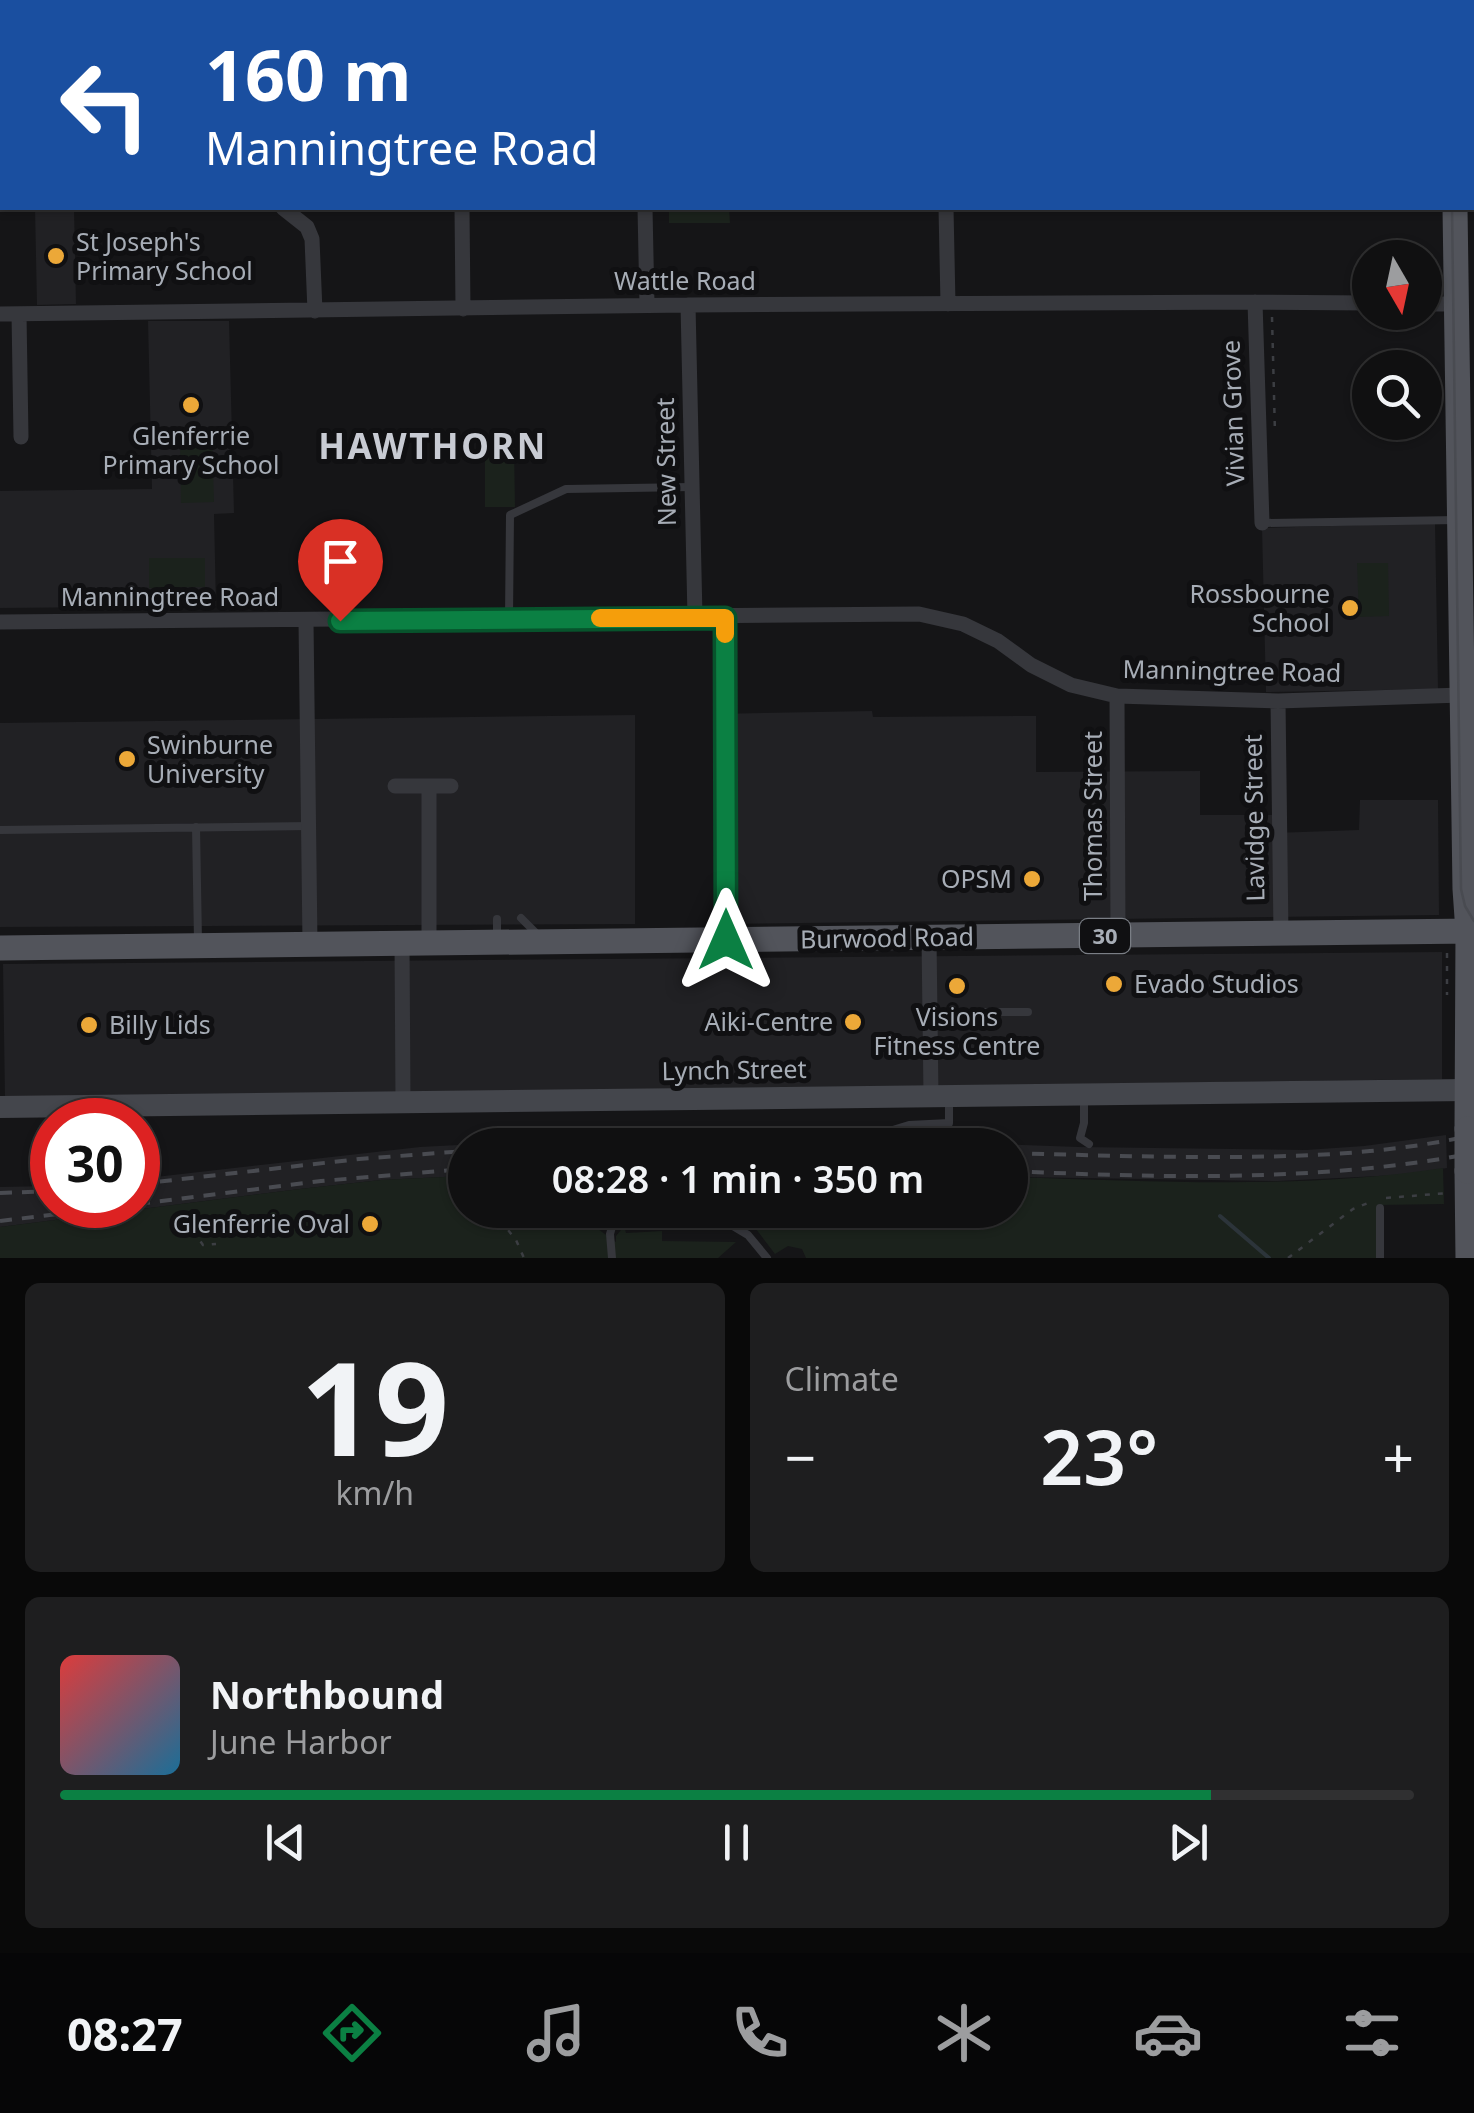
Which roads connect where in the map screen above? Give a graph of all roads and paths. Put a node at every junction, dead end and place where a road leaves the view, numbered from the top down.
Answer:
1 (286, 210) edge
2 (462, 210) edge
3 (645, 210) edge
4 (946, 210) edge
5 (1455, 210) edge
6 (1255, 302) junction
7 (1272, 302) junction
8 (948, 304) junction
9 (1352, 304) edge
10 (1442, 304) edge
11 (1457, 304) junction
12 (647, 305) junction
13 (688, 305) junction
14 (464, 309) junction
15 (315, 311) junction
16 (0, 314) edge
17 (19, 314) junction
18 (22, 437) dead end
19 (1275, 446) dead end
20 (692, 488) junction
21 (1460, 520) junction
22 (1262, 523) joint
23 (1468, 614) edge
24 (695, 618) junction
25 (725, 618) junction
26 (509, 619) junction
27 (306, 621) junction
28 (0, 622) edge
29 (1462, 695) junction
30 (1117, 696) junction
31 (1278, 701) junction
32 (395, 786) dead end
33 (429, 786) junction
34 (451, 786) dead end
35 (310, 826) junction
36 (196, 827) junction
37 (0, 830) edge
38 (1469, 834) edge
39 (521, 918) dead end
40 (1471, 932) edge
41 (1280, 934) junction
42 (1118, 936) junction
43 (929, 938) junction
44 (726, 940) junction
45 (546, 942) junction
46 (429, 943) junction
47 (310, 944) junction
48 (402, 944) junction
49 (198, 946) junction
50 (0, 948) edge
51 (930, 1012) junction
52 (1028, 1012) dead end
53 (1470, 1024) edge
54 (1468, 1090) junction
55 (1084, 1094) junction
56 (940, 1096) junction
57 (403, 1101) junction
58 (0, 1106) edge
59 (899, 1128) edge
60 (1090, 1144) dead end
61 (1380, 1208) dead end
62 (506, 1228) edge
63 (193, 1231) dead end
64 (216, 1244) dead end
65 (524, 1258) edge
66 (612, 1258) edge
67 (767, 1258) edge
68 (1380, 1258) edge
69 (1468, 1258) edge

1 - 15 street
2 - 14 street
3 - 12 street
4 - 8 street
5 - 11 main road
6 - 7 street, Wattle Road
6 - 8 street, Wattle Road
6 - 22 street, Vivian Grove
7 - 9 street, Wattle Road
7 - 19 path
8 - 13 street, Wattle Road
10 - 11 street
11 - 21 main road
12 - 13 street, Wattle Road
12 - 14 street, Wattle Road
13 - 20 street, New Street
14 - 15 street, Wattle Road
15 - 17 street, Wattle Road
16 - 17 street, Wattle Road
17 - 18 street
20 - 24 street, New Street
20 - 26 lane
21 - 22 lane
21 - 23 main road
23 - 29 main road
24 - 25 street, Manningtree Road
24 - 26 street, Manningtree Road
25 - 30 street, Manningtree Road
25 - 44 street
26 - 27 street, Manningtree Road
27 - 28 street, Manningtree Road
27 - 35 street
29 - 31 street, Manningtree Road
29 - 38 main road
30 - 31 street, Manningtree Road
30 - 42 street, Thomas Street
31 - 41 street, Lavidge Street
32 - 33 street
33 - 34 street
33 - 46 street
35 - 36 lane
35 - 47 street
36 - 37 lane
36 - 49 lane
38 - 40 main road
39 - 45 lane
40 - 41 main road, Burwood Road / 30
40 - 53 main road
41 - 42 main road, Burwood Road / 30
42 - 43 main road, Burwood Road / 30
43 - 44 main road, Burwood Road / 30
43 - 51 street
44 - 45 main road, Burwood Road / 30
45 - 46 main road, Burwood Road / 30
46 - 48 main road, Burwood Road / 30
47 - 48 main road, Burwood Road / 30
47 - 49 main road, Burwood Road / 30
48 - 57 street
49 - 50 main road, Burwood Road / 30
51 - 52 lane
51 - 56 street
53 - 54 main road
54 - 55 street, Lynch Street
54 - 69 main road, bridge
55 - 56 street, Lynch Street
55 - 60 lane
56 - 57 street, Lynch Street
56 - 59 lane
57 - 58 street, Lynch Street
61 - 68 lane
62 - 65 path
63 - 64 path
66 - 67 lane

